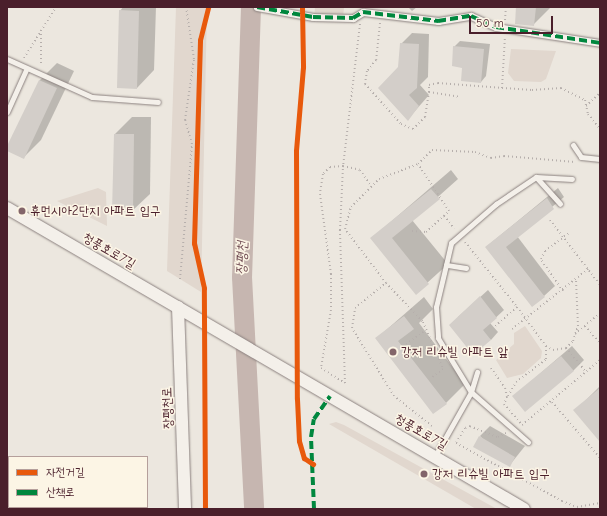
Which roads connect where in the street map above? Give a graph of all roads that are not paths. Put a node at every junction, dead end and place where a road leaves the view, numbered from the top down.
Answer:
1 (257, 7) edge
2 (600, 43) edge
3 (7, 59) edge
4 (26, 70) junction
5 (158, 102) dead end
6 (7, 112) edge
7 (572, 145) dead end
8 (600, 159) edge
9 (536, 177) junction
10 (572, 180) dead end
11 (560, 204) dead end
12 (7, 208) edge
13 (446, 264) junction
14 (466, 268) dead end
15 (178, 306) junction
16 (477, 372) dead end
17 (471, 392) junction
18 (528, 442) dead end
19 (435, 456) junction
20 (185, 509) edge
21 (524, 509) edge

1 - 2 street
3 - 4 lane
4 - 5 lane
4 - 6 lane
7 - 8 lane
9 - 10 lane
9 - 11 lane
9 - 13 lane
12 - 15 street, 청풍호로7길
13 - 14 lane
13 - 17 lane
15 - 19 street, 청풍호로7길
15 - 20 street, 장평천로
16 - 17 lane
17 - 18 lane
17 - 19 lane
19 - 21 street, 청풍호로7길

